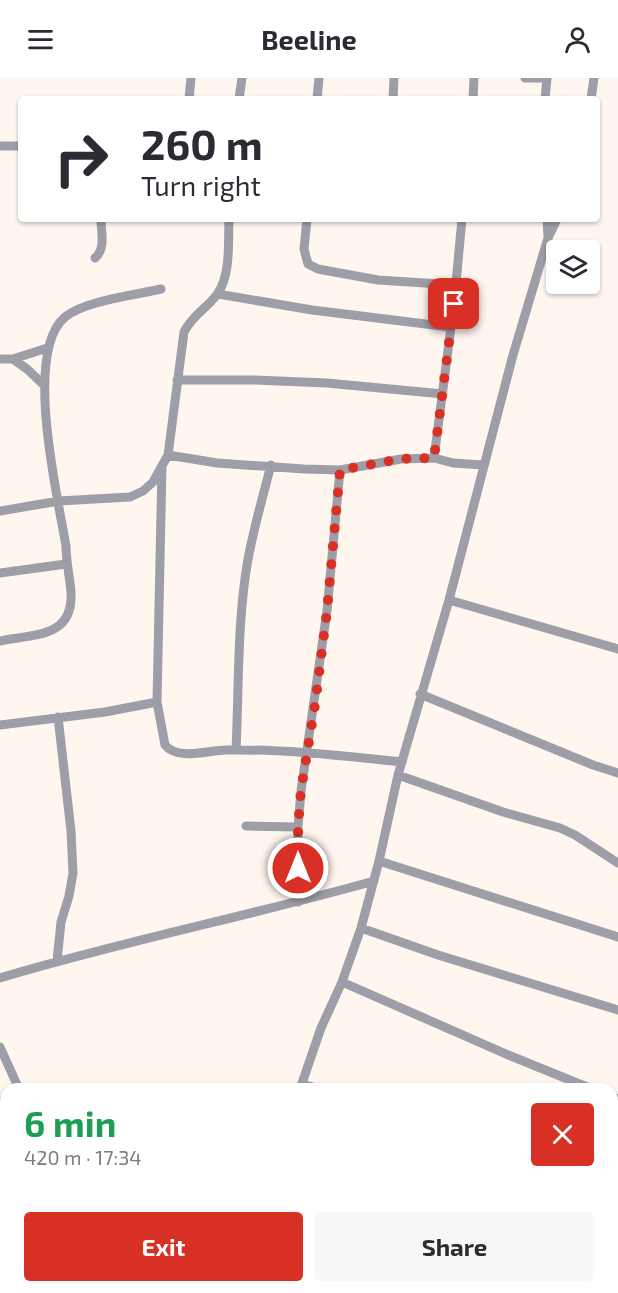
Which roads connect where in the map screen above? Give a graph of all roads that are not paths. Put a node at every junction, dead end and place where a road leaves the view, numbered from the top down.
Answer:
1 (191, 78) edge
2 (242, 78) edge
3 (319, 78) edge
4 (394, 78) edge
5 (474, 78) edge
6 (525, 78) edge
7 (547, 78) edge
8 (594, 78) edge
9 (189, 96) edge
10 (239, 96) edge
11 (317, 96) edge
12 (393, 96) edge
13 (473, 96) edge
14 (545, 96) edge
15 (591, 96) edge
16 (0, 146) edge
17 (18, 147) edge
18 (101, 222) edge
19 (229, 222) edge
20 (307, 222) edge
21 (462, 222) edge
22 (547, 222) edge
23 (556, 222) edge
24 (548, 238) junction
25 (95, 258) dead end
26 (456, 285) junction
27 (161, 289) dead end
28 (218, 294) junction
29 (450, 327) junction
30 (47, 348) junction
31 (0, 359) edge
32 (13, 359) junction
33 (177, 380) junction
34 (45, 386) junction
35 (443, 394) junction
36 (168, 455) junction
37 (434, 458) junction
38 (271, 465) junction
39 (483, 465) junction
40 (162, 466) junction
41 (340, 470) junction
42 (58, 501) junction
43 (0, 511) edge
44 (66, 564) junction
45 (0, 573) edge
46 (449, 600) junction
47 (0, 641) edge
48 (618, 649) edge
49 (420, 694) junction
50 (157, 702) junction
51 (58, 717) junction
52 (0, 725) edge
53 (236, 750) junction
54 (306, 753) junction
55 (402, 762) junction
56 (618, 773) edge
57 (398, 775) junction
58 (246, 826) dead end
59 (298, 827) junction
60 (379, 861) junction
61 (618, 863) edge
62 (374, 880) junction
63 (298, 902) junction
64 (361, 928) junction
65 (618, 938) edge
66 (57, 960) junction
67 (0, 978) edge
68 (342, 982) junction
69 (618, 1010) edge
70 (0, 1047) edge
71 (16, 1083) edge
72 (302, 1083) edge
73 (577, 1083) edge

1 - 9 street
2 - 10 street
3 - 11 street
4 - 12 street
5 - 13 street
6 - 7 street
7 - 14 street
8 - 15 street
16 - 17 street
18 - 25 street
19 - 28 street
20 - 26 street
21 - 26 street
22 - 24 street
23 - 24 street
24 - 39 street
26 - 29 street
27 - 30 street
28 - 29 street
28 - 33 street
29 - 35 street
30 - 32 street
30 - 34 street
31 - 32 street
32 - 34 street
33 - 35 street
33 - 36 street
34 - 42 street
35 - 37 street
36 - 38 street
36 - 40 street
37 - 39 street
37 - 41 street
38 - 41 street
38 - 53 street
39 - 46 street
40 - 42 street
40 - 50 street
41 - 54 street
42 - 43 street
42 - 44 street
44 - 45 street
44 - 47 street
46 - 48 street
46 - 49 street
49 - 55 street
49 - 56 street
50 - 51 street
50 - 53 street
51 - 52 street
51 - 66 street
53 - 54 street
54 - 55 street
54 - 59 street
55 - 57 street
57 - 60 street
57 - 61 street
58 - 59 street
59 - 63 street
60 - 62 street
60 - 65 street
62 - 63 street
62 - 64 street
63 - 66 street
64 - 68 street
64 - 69 street
66 - 67 street
68 - 72 street
68 - 73 street
70 - 71 street

